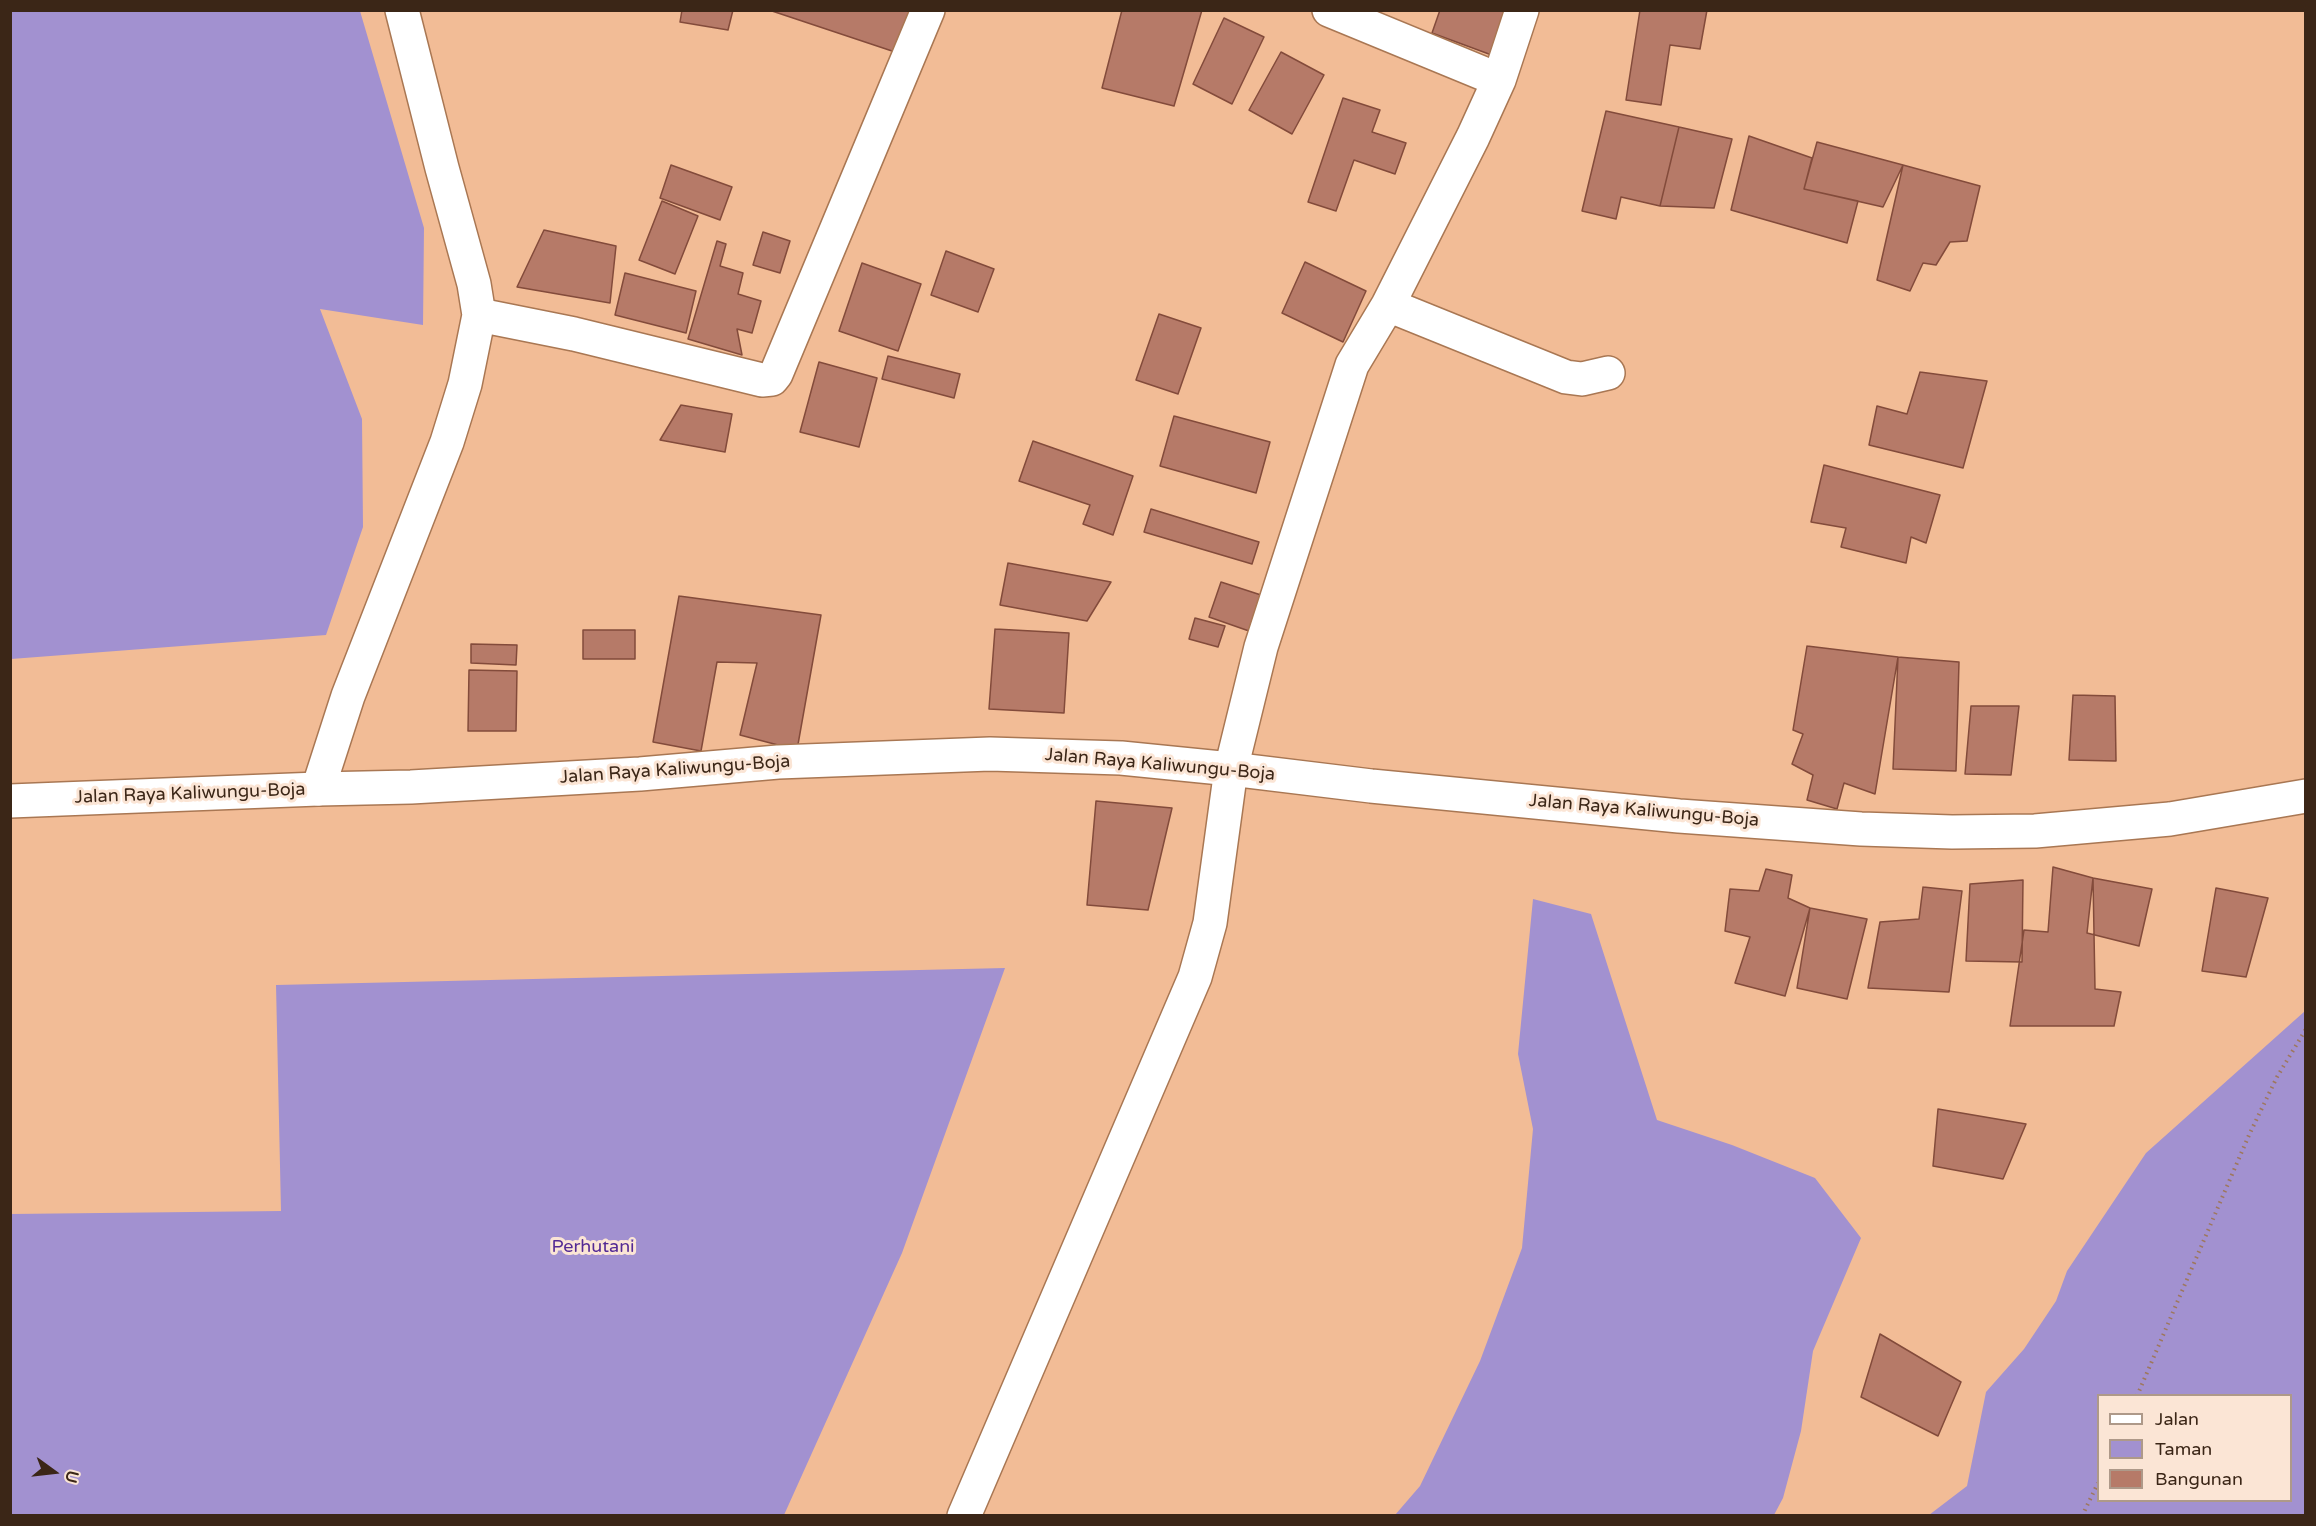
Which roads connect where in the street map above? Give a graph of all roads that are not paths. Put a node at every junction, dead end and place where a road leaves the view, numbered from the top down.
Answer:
1 (402, 10) edge
2 (928, 10) edge
3 (1329, 10) edge
4 (1522, 10) edge
5 (1499, 80) junction
6 (1388, 305) junction
7 (479, 315) junction
8 (1608, 373) dead end
9 (1231, 769) junction
10 (318, 789) junction
11 (2306, 796) edge
12 (10, 801) edge
13 (964, 1515) edge

1 - 7 street
2 - 7 street
3 - 5 street
4 - 5 street
5 - 6 street
6 - 8 street
6 - 9 street
7 - 10 street
9 - 10 street, Jalan Raya Kaliwungu-Boja
9 - 11 street, Jalan Raya Kaliwungu-Boja
9 - 13 street
10 - 12 street, Jalan Raya Kaliwungu-Boja

